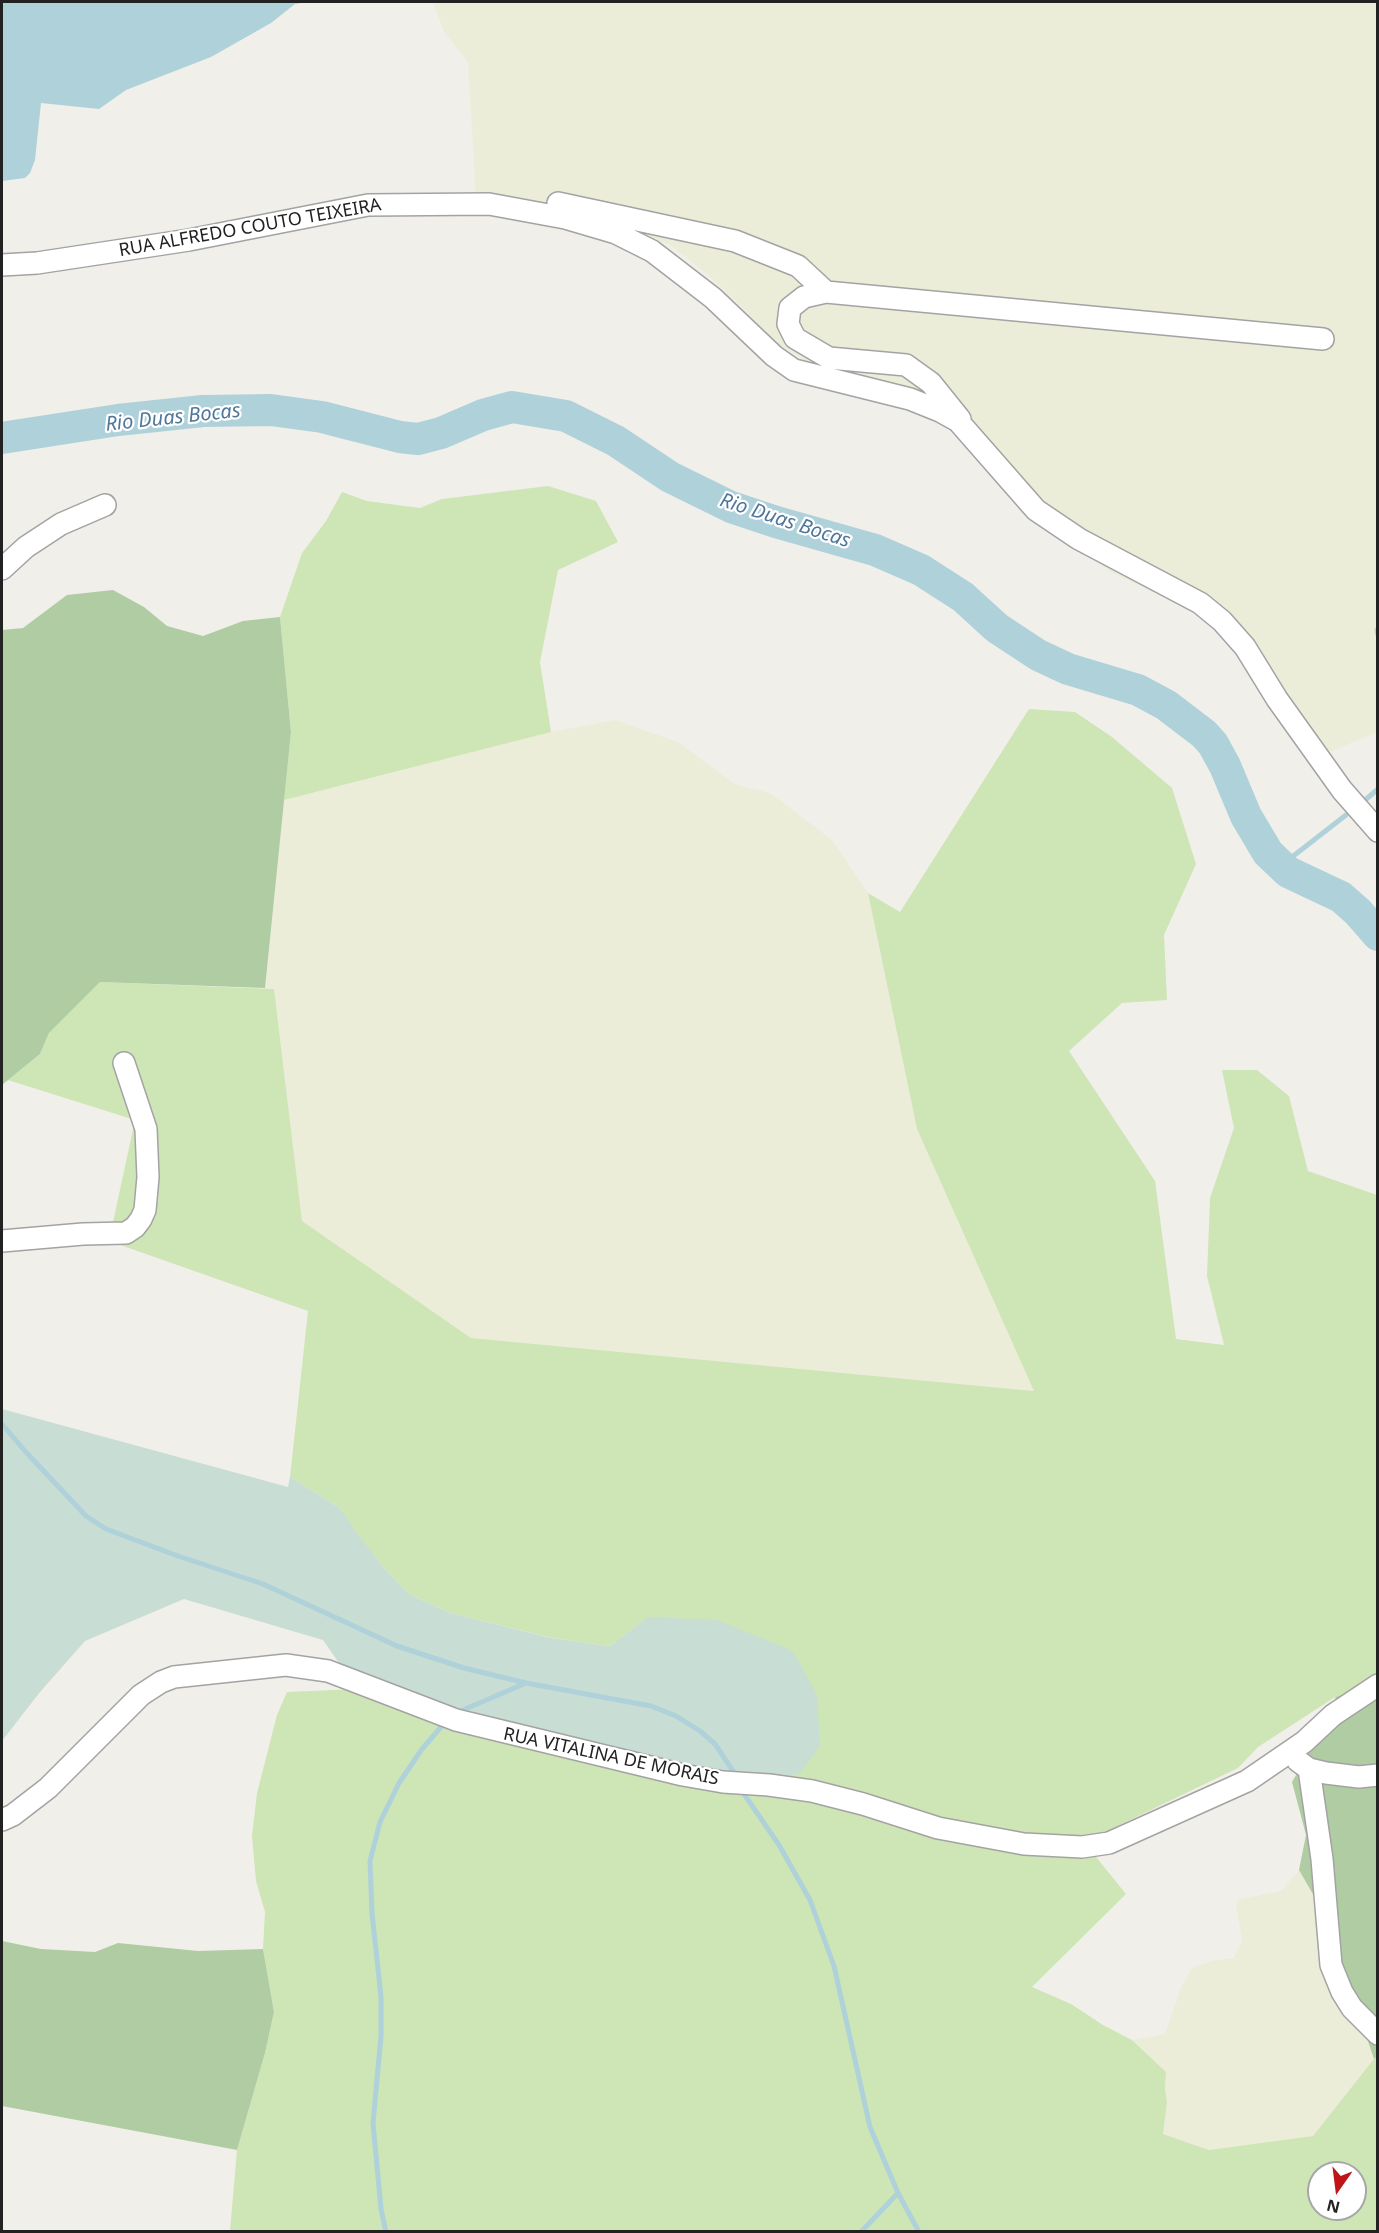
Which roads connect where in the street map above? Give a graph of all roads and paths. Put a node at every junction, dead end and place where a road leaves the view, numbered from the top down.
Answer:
1 (489, 204) junction
2 (2, 266) edge
3 (826, 292) junction
4 (1323, 339) dead end
5 (966, 428) junction
6 (105, 506) dead end
7 (2, 569) edge
8 (1377, 831) edge
9 (124, 1064) dead end
10 (2, 1241) edge
11 (1377, 1685) edge
12 (1292, 1751) junction
13 (1309, 1768) junction
14 (1377, 1775) edge
15 (2, 1820) edge
16 (1377, 2034) edge

1 - 2 street, RUA ALFREDO COUTO TEIXEIRA
1 - 3 street
1 - 5 street, RUA ALFREDO COUTO TEIXEIRA
3 - 4 street
3 - 5 street
5 - 8 street, RUA ALFREDO COUTO TEIXEIRA
6 - 7 street
9 - 10 street
11 - 12 street, RUA VITALINA DE MORAIS
12 - 13 street
12 - 15 street, RUA VITALINA DE MORAIS
13 - 14 street
13 - 16 street

